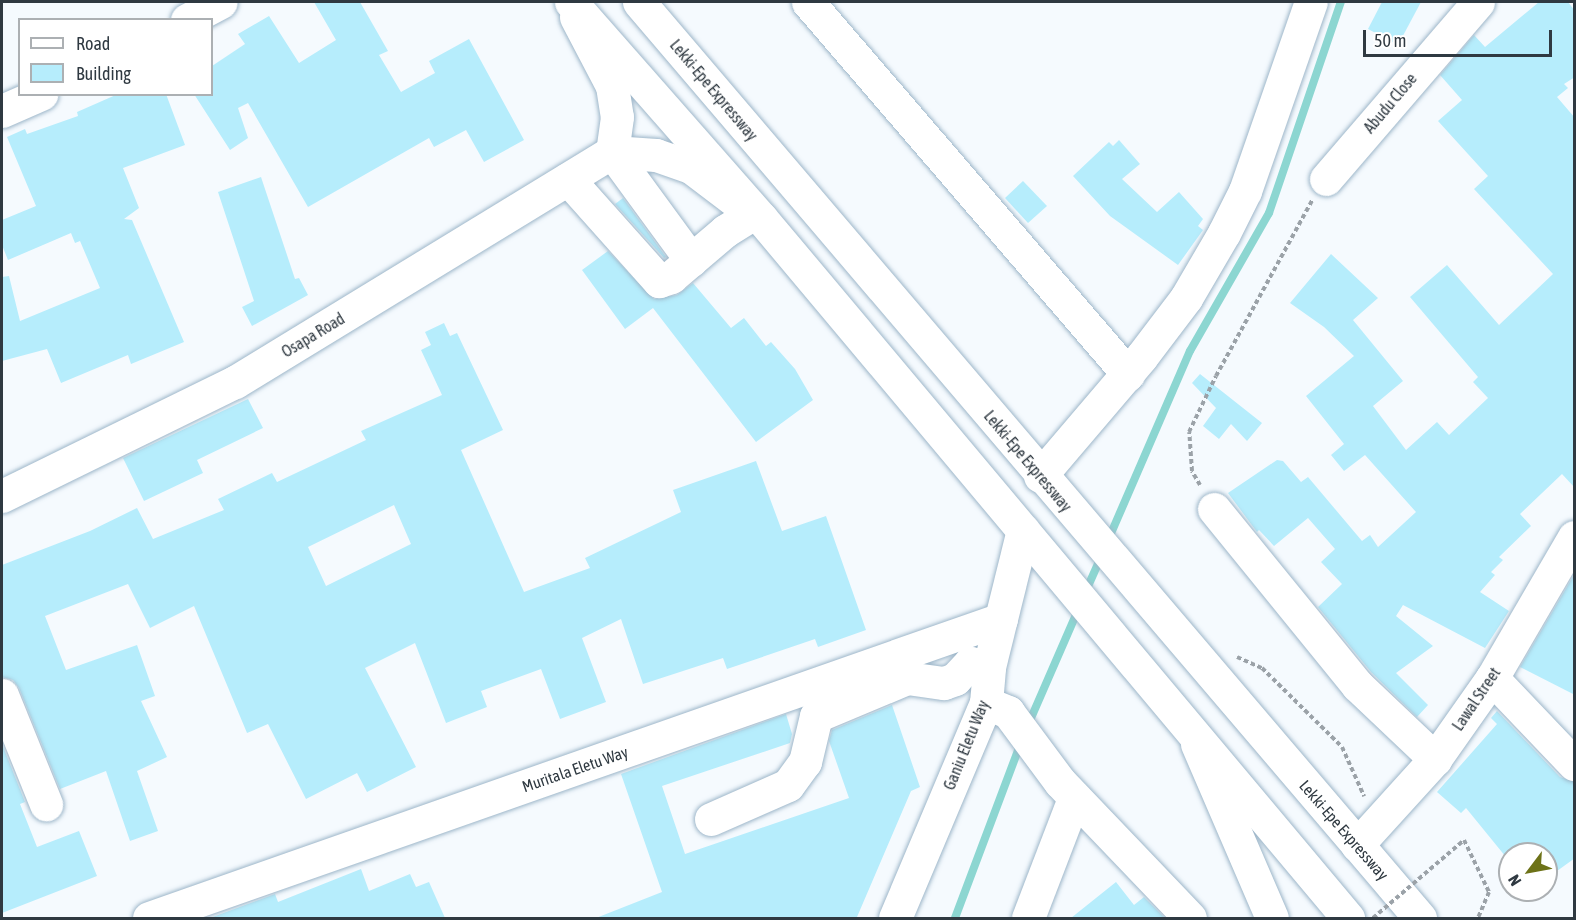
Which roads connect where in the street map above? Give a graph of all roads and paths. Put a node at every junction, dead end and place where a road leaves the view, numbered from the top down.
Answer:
1 (221, 2) edge
2 (569, 2) edge
3 (639, 2) edge
4 (808, 2) edge
5 (1311, 2) edge
6 (1478, 2) edge
7 (191, 18) edge
8 (36, 96) edge
9 (2, 111) edge
10 (612, 152) junction
11 (1326, 178) joint
12 (568, 179) junction
13 (758, 215) junction
14 (691, 260) junction
15 (1128, 374) junction
16 (1040, 476) junction
17 (2, 496) edge
18 (1214, 509) joint
19 (1023, 530) junction
20 (1575, 537) edge
21 (1001, 619) junction
22 (1231, 650) dead end
23 (989, 667) junction
24 (1492, 678) junction
25 (2, 695) edge
26 (997, 707) junction
27 (1190, 727) junction
28 (1435, 759) junction
29 (1575, 764) edge
30 (1067, 790) junction
31 (1253, 803) junction
32 (46, 804) dead end
33 (711, 819) dead end
34 (1367, 835) junction
35 (1419, 876) dead end
36 (1426, 884) dead end
37 (149, 918) edge
38 (895, 918) edge
39 (1028, 918) edge
40 (1190, 918) edge
41 (1272, 918) edge
42 (1348, 918) edge
43 (1372, 918) edge
44 (1420, 918) edge
45 (1478, 918) edge

1 - 7 main road
2 - 10 main road
2 - 13 main road
3 - 16 main road, Lekki-Epe Expressway
4 - 15 main road
5 - 15 main road
6 - 11 main road, Abudu Close
8 - 9 main road
10 - 12 main road, Osapa Road
10 - 13 main road
10 - 14 main road
11 - 18 path
12 - 14 main road
12 - 17 main road, Osapa Road
13 - 14 main road
13 - 19 main road
15 - 16 main road
16 - 34 main road, Lekki-Epe Expressway
18 - 28 main road
19 - 21 main road, Ganiu Eletu Way
19 - 27 main road
20 - 24 main road, Lawal Street
21 - 23 main road, Ganiu Eletu Way
21 - 37 main road, Muritala Eletu Way
22 - 34 path
23 - 26 main road, Ganiu Eletu Way
23 - 33 main road
24 - 28 main road, Lawal Street
24 - 29 main road
25 - 32 main road
26 - 30 main road
26 - 38 main road, Ganiu Eletu Way
27 - 31 main road
27 - 41 main road
28 - 34 main road, Lawal Street
30 - 39 main road
30 - 40 main road
31 - 42 main road
31 - 43 main road
34 - 44 main road, Lekki-Epe Expressway
35 - 36 path
43 - 45 path, bridge

